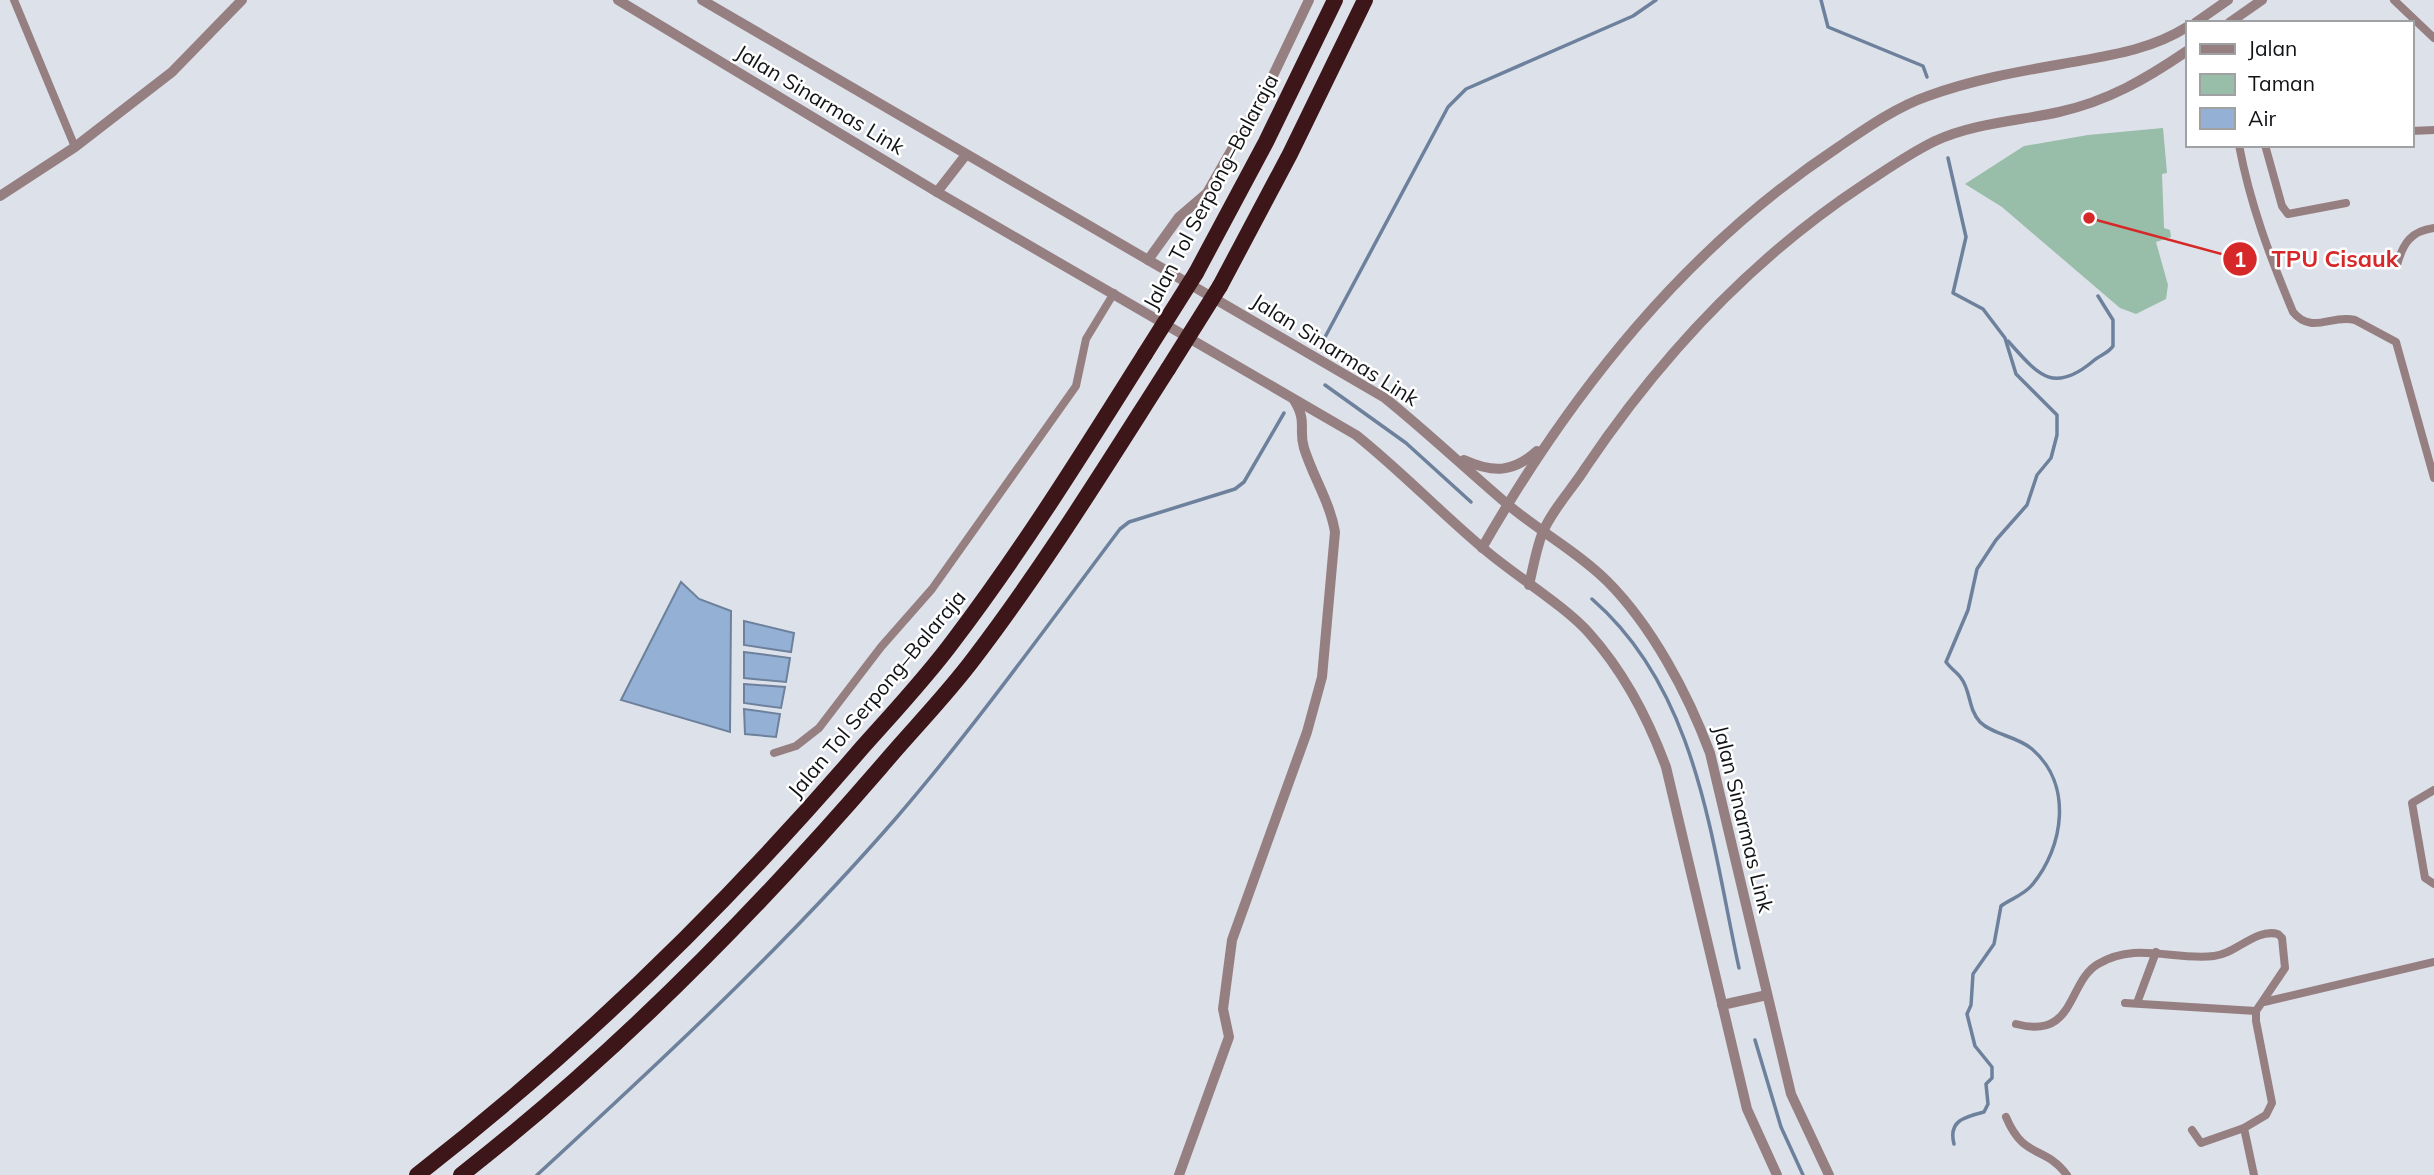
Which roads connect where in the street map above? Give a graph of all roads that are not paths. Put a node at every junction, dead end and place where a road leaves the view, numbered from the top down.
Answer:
1 (13, 0) edge
2 (242, 0) edge
3 (618, 0) edge
4 (702, 0) edge
5 (1309, 0) edge
6 (1335, 0) edge
7 (1365, 0) edge
8 (2228, 0) edge
9 (2262, 0) edge
10 (2394, 0) edge
11 (2198, 21) edge
12 (2231, 21) edge
13 (2186, 28) edge
14 (2434, 38) edge
15 (2186, 52) edge
16 (2434, 130) edge
17 (2413, 131) edge
18 (75, 147) junction
19 (2239, 147) edge
20 (2267, 147) edge
21 (965, 156) junction
22 (937, 192) junction
23 (0, 196) edge
24 (2346, 203) dead end
25 (2434, 228) edge
26 (1148, 260) junction
27 (2397, 265) dead end
28 (1114, 293) junction
29 (1293, 398) junction
30 (1551, 439) junction
31 (1455, 456) junction
32 (2434, 478) edge
33 (1507, 504) junction
34 (1543, 532) junction
35 (1482, 548) junction
36 (1529, 585) junction
37 (774, 753) dead end
38 (2434, 790) edge
39 (2434, 884) edge
40 (2156, 952) junction
41 (2434, 962) edge
42 (1767, 995) junction
43 (2263, 1002) junction
44 (2125, 1003) dead end
45 (2137, 1003) junction
46 (1722, 1005) junction
47 (2256, 1011) junction
48 (2016, 1024) dead end
49 (2006, 1118) dead end
50 (2244, 1128) junction
51 (2192, 1130) dead end
52 (417, 1175) edge
53 (461, 1175) edge
54 (1179, 1175) edge
55 (1777, 1175) edge
56 (1829, 1175) edge
57 (2067, 1175) edge
58 (2254, 1175) edge

1 - 18 street
2 - 18 street
3 - 22 street, Jalan Sinarmas Link
4 - 21 street, Jalan Sinarmas Link
5 - 26 street
6 - 52 highway, Jalan Tol Serpong–Balaraja, bridge
7 - 53 highway, bridge
8 - 11 street
9 - 12 street
10 - 14 street
13 - 30 street
15 - 34 street
16 - 17 street
18 - 23 street
19 - 32 street
20 - 24 street
21 - 22 street
21 - 26 street, Jalan Sinarmas Link
22 - 28 street, Jalan Sinarmas Link
25 - 27 street
26 - 31 street, Jalan Sinarmas Link
28 - 29 street, Jalan Sinarmas Link
28 - 37 street
29 - 35 street, Jalan Sinarmas Link
29 - 54 street
30 - 31 street
30 - 33 street
31 - 33 street, Jalan Sinarmas Link
33 - 34 street, Jalan Sinarmas Link
33 - 35 street
34 - 36 street
34 - 42 street, Jalan Sinarmas Link
35 - 36 street, Jalan Sinarmas Link
36 - 46 street
38 - 39 street
40 - 43 street
40 - 45 street
40 - 48 street
41 - 43 street
42 - 46 street
42 - 56 street, Jalan Sinarmas Link
43 - 47 street
44 - 45 street
45 - 47 street
46 - 55 street
47 - 50 street
49 - 57 street
50 - 51 street
50 - 58 street

